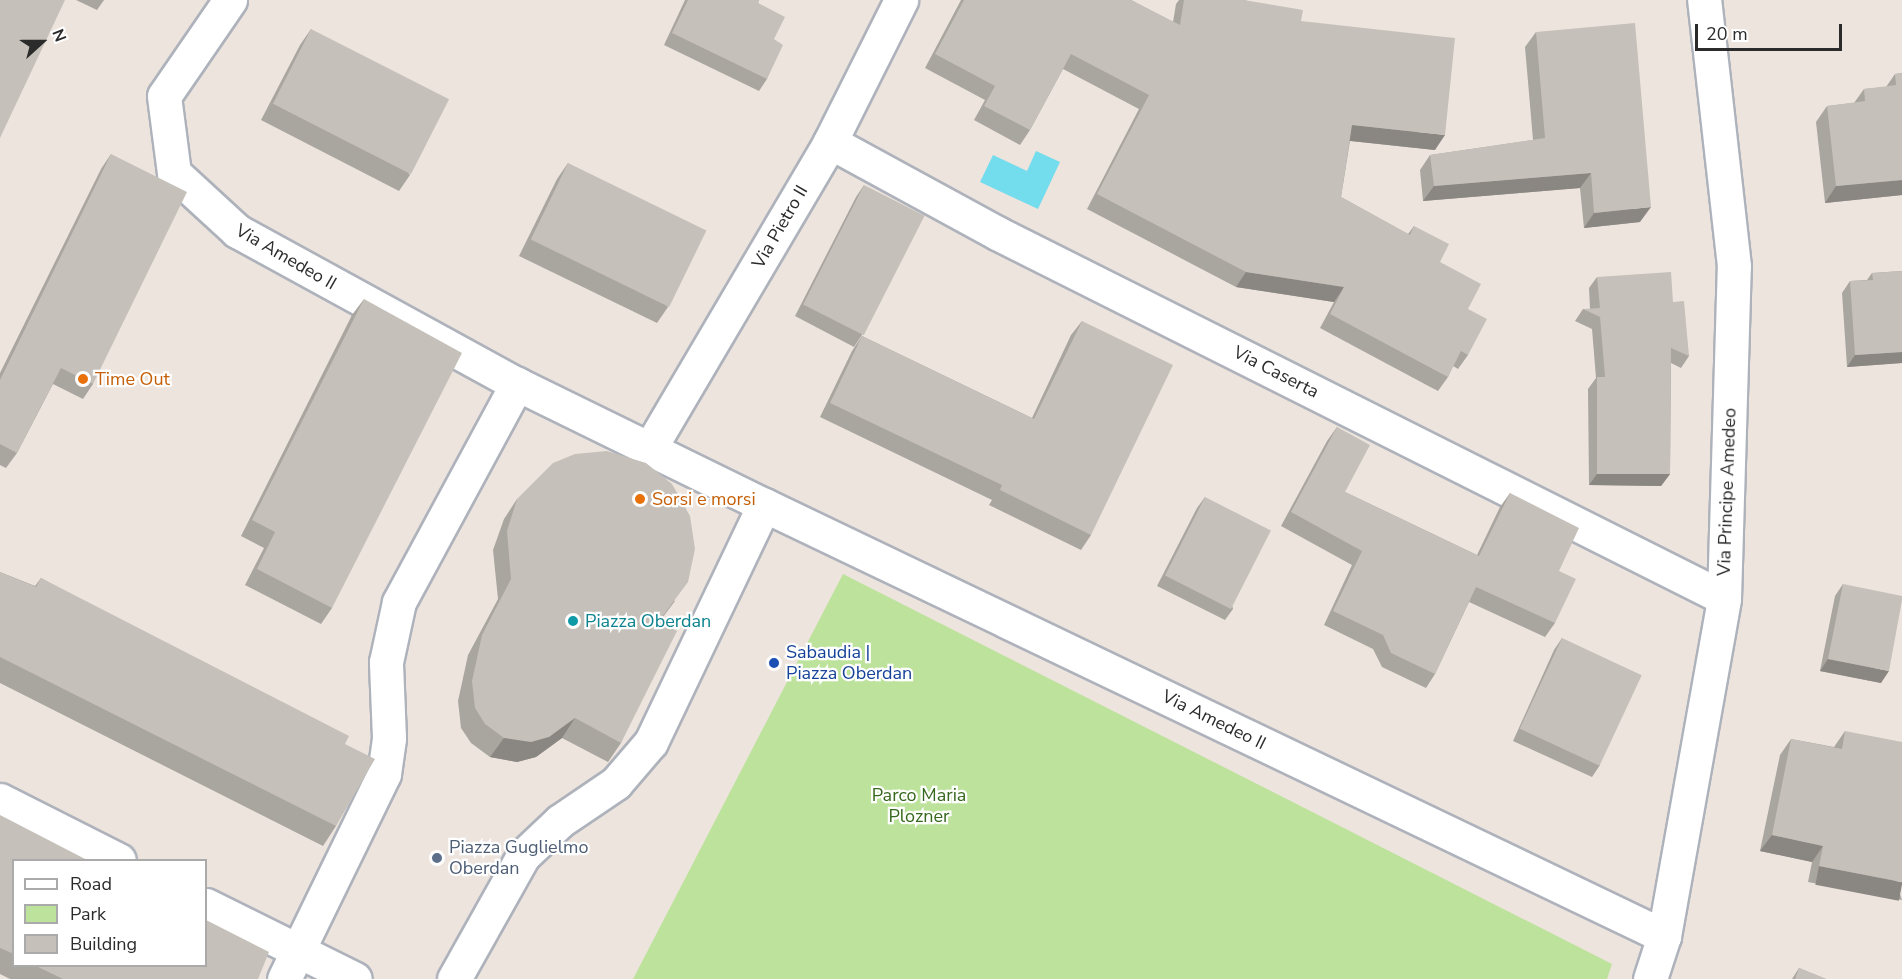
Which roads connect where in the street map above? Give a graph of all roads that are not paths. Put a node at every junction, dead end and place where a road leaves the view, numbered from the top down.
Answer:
1 (230, 0) edge
2 (901, 0) edge
3 (1704, 0) edge
4 (830, 142) junction
5 (518, 384) junction
6 (650, 448) junction
7 (764, 505) junction
8 (1724, 598) junction
9 (0, 800) edge
10 (115, 859) edge
11 (207, 906) edge
12 (1664, 936) junction
13 (291, 965) edge
14 (355, 979) edge
15 (454, 979) edge
16 (1650, 979) edge

1 - 5 street, Via Amedeo II
2 - 4 street, Via Pietro II
3 - 8 street, Via Principe Amedeo
4 - 6 street, Via Pietro II
4 - 8 street, Via Caserta
5 - 6 street
5 - 13 street
6 - 7 street
7 - 12 street, Via Amedeo II
7 - 15 street
8 - 12 street, Via Principe Amedeo
9 - 10 street
11 - 13 street
12 - 16 street, Via Principe Amedeo
13 - 14 street

